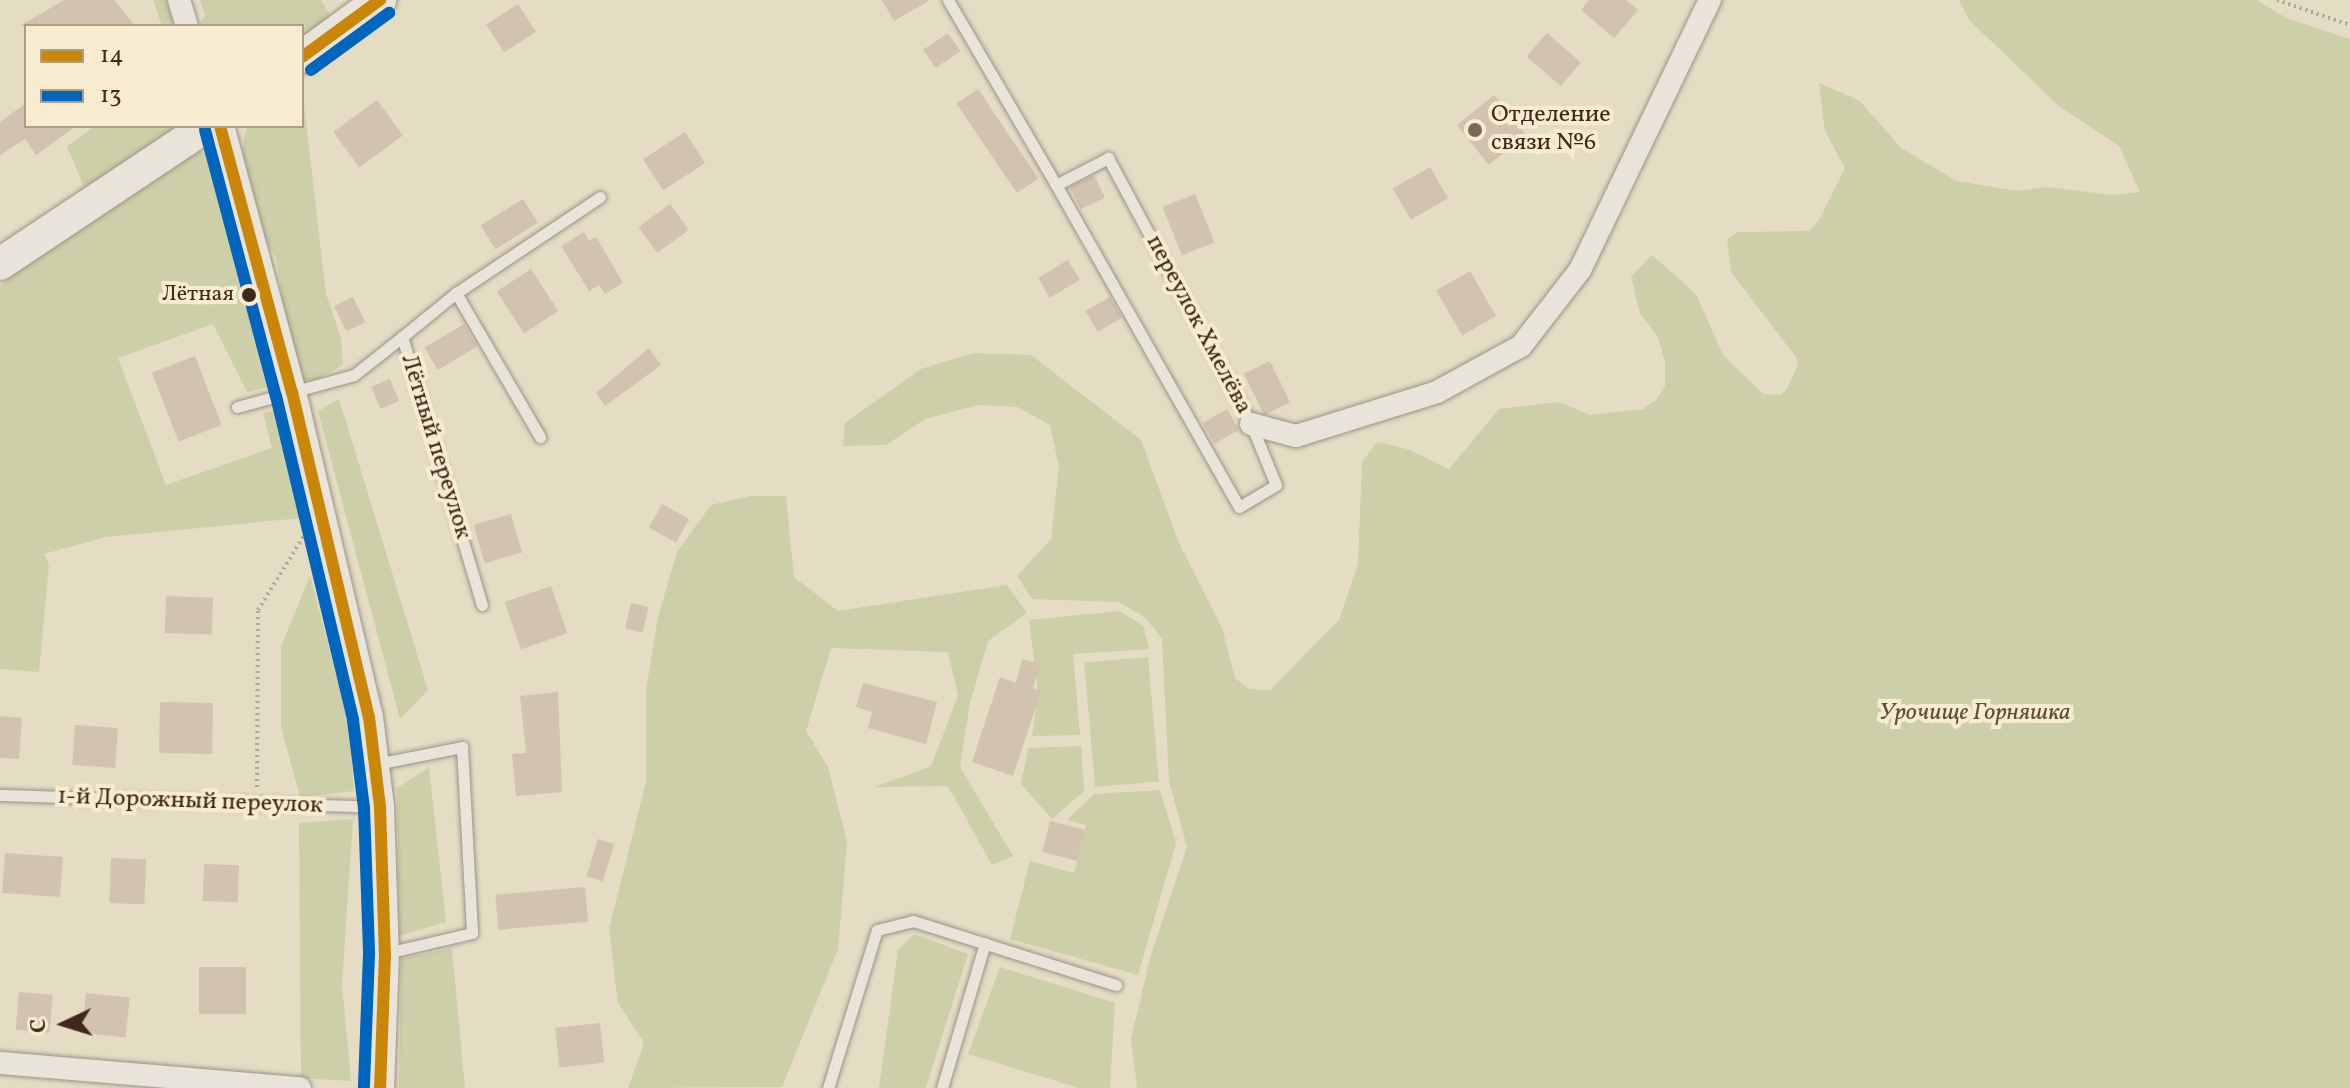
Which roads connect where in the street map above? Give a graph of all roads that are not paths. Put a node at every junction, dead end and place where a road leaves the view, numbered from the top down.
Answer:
1 (179, 0) edge
2 (380, 0) edge
3 (948, 0) edge
4 (1702, 4) edge
5 (186, 24) edge
6 (304, 56) edge
7 (204, 128) edge
8 (221, 128) edge
9 (1056, 185) junction
10 (600, 197) dead end
11 (0, 264) edge
12 (456, 293) junction
13 (402, 337) junction
14 (292, 392) junction
15 (237, 407) dead end
16 (1251, 424) junction
17 (540, 437) dead end
18 (482, 605) dead end
19 (375, 764) junction
20 (0, 795) edge
21 (380, 807) junction
22 (985, 943) junction
23 (385, 954) junction
24 (1116, 985) dead end
25 (0, 1063) edge
26 (300, 1088) edge
27 (380, 1088) edge
28 (828, 1088) edge
29 (942, 1088) edge

1 - 5 street
2 - 6 main road
3 - 9 lane
4 - 16 street, переулок Хмелёва
7 - 11 main road
8 - 14 street
9 - 16 lane, переулок Хмелёва
9 - 16 lane
10 - 12 lane, Лётный переулок
12 - 13 lane, Лётный переулок
12 - 17 lane
13 - 14 lane
13 - 18 lane, Лётный переулок
14 - 15 lane
14 - 19 street
19 - 21 street
19 - 23 lane
20 - 21 lane, 1-й Дорожный переулок
21 - 23 street
22 - 24 lane
22 - 28 lane
22 - 29 lane
23 - 27 street
25 - 26 street

